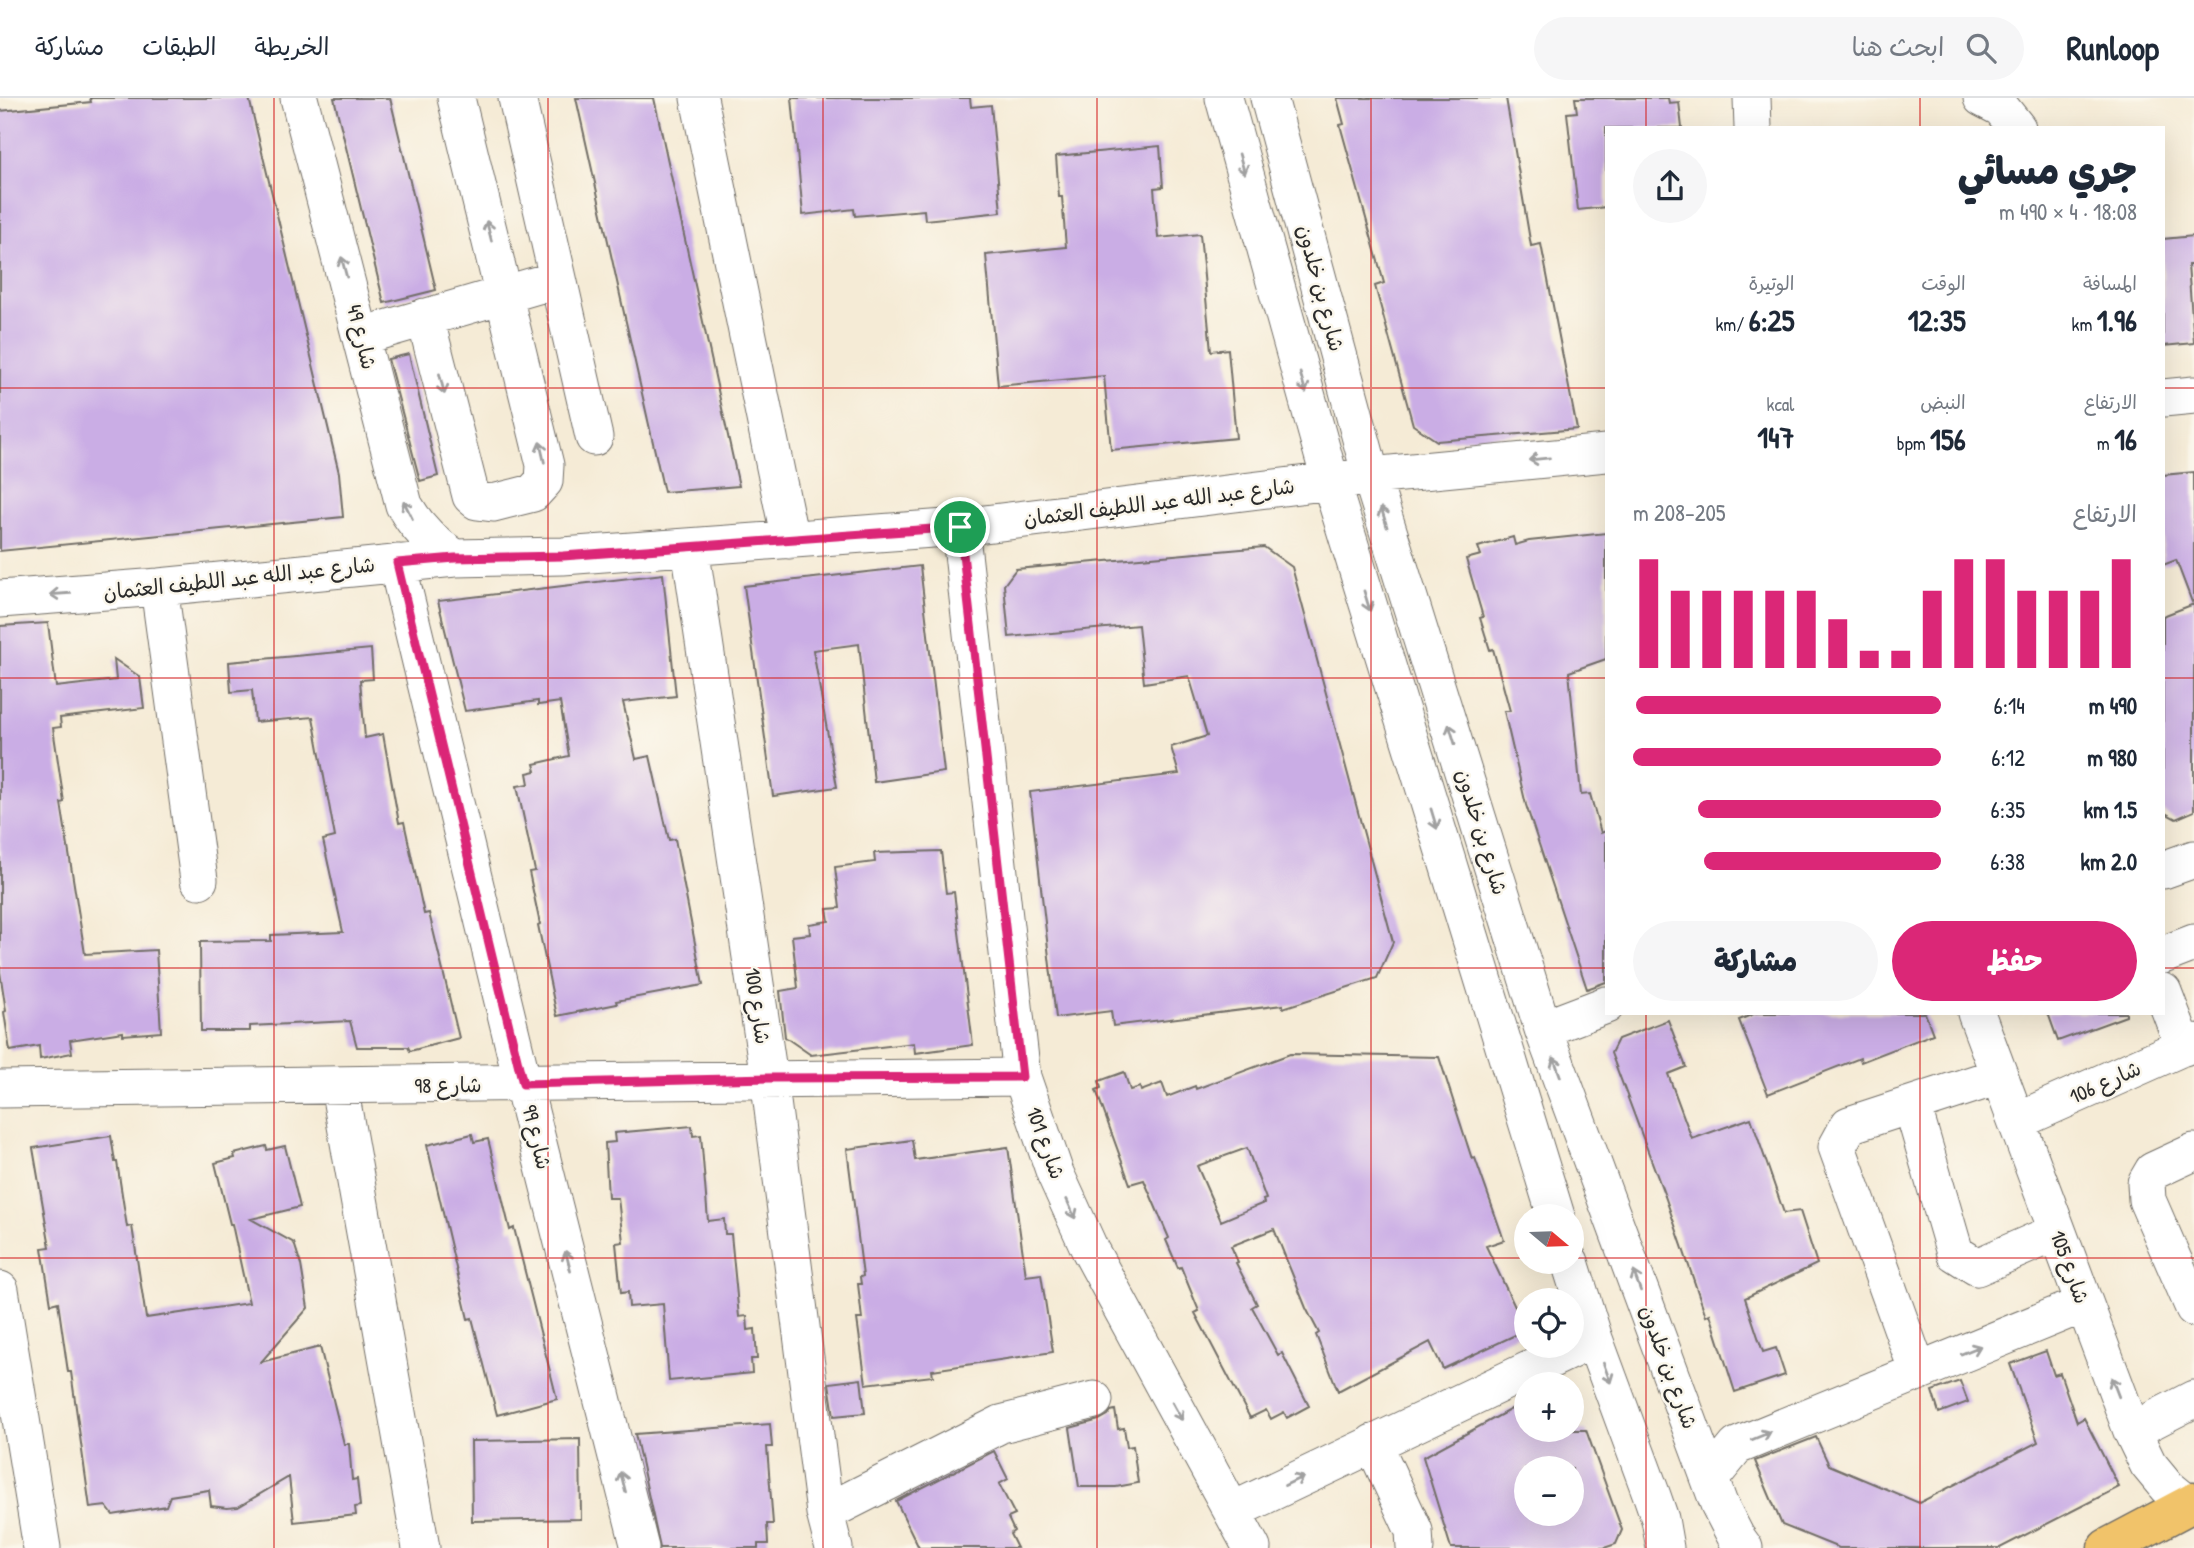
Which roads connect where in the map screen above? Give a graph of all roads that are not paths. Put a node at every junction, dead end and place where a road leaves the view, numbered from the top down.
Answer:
1 (299, 98) edge
2 (456, 98) edge
3 (517, 98) edge
4 (699, 98) edge
5 (1224, 98) edge
6 (1269, 98) edge
7 (1752, 98) edge
8 (1982, 98) edge
9 (1753, 126) edge
10 (2015, 126) edge
11 (558, 279) junction
12 (505, 294) junction
13 (425, 317) junction
14 (362, 336) junction
15 (2194, 395) edge
16 (2165, 398) edge
17 (594, 437) dead end
18 (1605, 453) edge
19 (1371, 475) junction
20 (1330, 481) junction
21 (960, 527) junction
22 (790, 540) junction
23 (690, 547) junction
24 (455, 558) junction
25 (397, 563) junction
26 (159, 587) junction
27 (0, 599) edge
28 (2194, 859) edge
29 (2165, 869) edge
30 (199, 880) dead end
31 (2194, 943) edge
32 (2165, 954) edge
33 (2165, 996) edge
34 (1605, 1005) edge
35 (1977, 1015) edge
36 (1543, 1029) junction
37 (2189, 1044) edge
38 (1999, 1076) junction
39 (1022, 1077) junction
40 (769, 1078) junction
41 (523, 1084) junction
42 (339, 1086) junction
43 (0, 1089) edge
44 (1912, 1104) junction
45 (2017, 1121) junction
46 (2194, 1152) edge
47 (1552, 1204) edge
48 (2057, 1232) junction
49 (1574, 1274) edge
50 (0, 1290) edge
51 (2084, 1304) junction
52 (2194, 1308) edge
53 (1594, 1339) junction
54 (1919, 1372) junction
55 (2194, 1399) edge
56 (1094, 1400) dead end
57 (2132, 1431) junction
58 (1373, 1444) junction
59 (1710, 1479) junction
60 (2191, 1504) edge
61 (1232, 1511) junction
62 (825, 1513) junction
63 (41, 1548) edge
64 (421, 1548) edge
65 (640, 1548) edge
66 (834, 1548) edge
67 (1252, 1548) edge
68 (1415, 1548) edge
69 (1665, 1548) edge
70 (1744, 1548) edge
71 (2107, 1548) edge

14 -> 1 street, شارع 49
12 -> 2 street
3 - 11 street
4 - 22 street
5 -> 20 street, شارع بن خلدون
6 - 19 street, شارع بن خلدون
7 - 9 street
8 - 10 street
11 - 12 street
11 - 17 street
12 - 13 street
13 -> 12 street
13 - 14 street
24 -> 14 street, شارع 49
15 - 16 street
18 -> 19 street, شارع عبد الله عبد اللطيف العثمان
19 - 20 street, شارع عبد الله عبد اللطيف العثمان
36 -> 19 street, شارع بن خلدون
20 - 21 street, شارع عبد الله عبد اللطيف العثمان
20 -> 47 street, شارع بن خلدون
21 - 22 street, شارع عبد الله عبد اللطيف العثمان
21 - 39 street, شارع 101
22 - 23 street, شارع عبد الله عبد اللطيف العثمان
23 - 24 street, شارع عبد الله عبد اللطيف العثمان
23 - 40 street, شارع 100
24 - 25 street, شارع عبد الله عبد اللطيف العثمان
25 - 26 street, شارع عبد الله عبد اللطيف العثمان
25 - 41 street, شارع 99
26 -> 27 street, شارع عبد الله عبد اللطيف العثمان
26 - 30 street
28 - 29 street
31 - 32 street
33 - 37 street
34 - 36 street
35 - 38 street, شارع 105
59 -> 36 street, شارع بن خلدون
37 - 45 street, شارع 106
38 - 44 street
38 - 45 street, شارع 105
39 - 40 street, شارع 98
39 -> 61 street, شارع 101
40 - 41 street, شارع 98
40 - 62 street, شارع 100
41 - 42 street, شارع 98
65 -> 41 street, شارع 99
42 - 43 street, شارع 98
42 - 64 street
44 - 48 street
44 - 54 street
45 - 48 street, شارع 105
46 - 52 street
48 - 51 street, شارع 105
49 - 53 street
50 - 63 street
54 -> 51 street
57 -> 51 street, شارع 105
53 - 58 street
53 -> 69 street
59 -> 54 street
55 - 57 street
56 - 62 street
57 - 60 street, شارع 105
61 -> 58 street
58 - 68 street
59 - 70 street, شارع بن خلدون
60 - 71 main road
61 - 67 street, شارع 101
62 - 66 street, شارع 100

